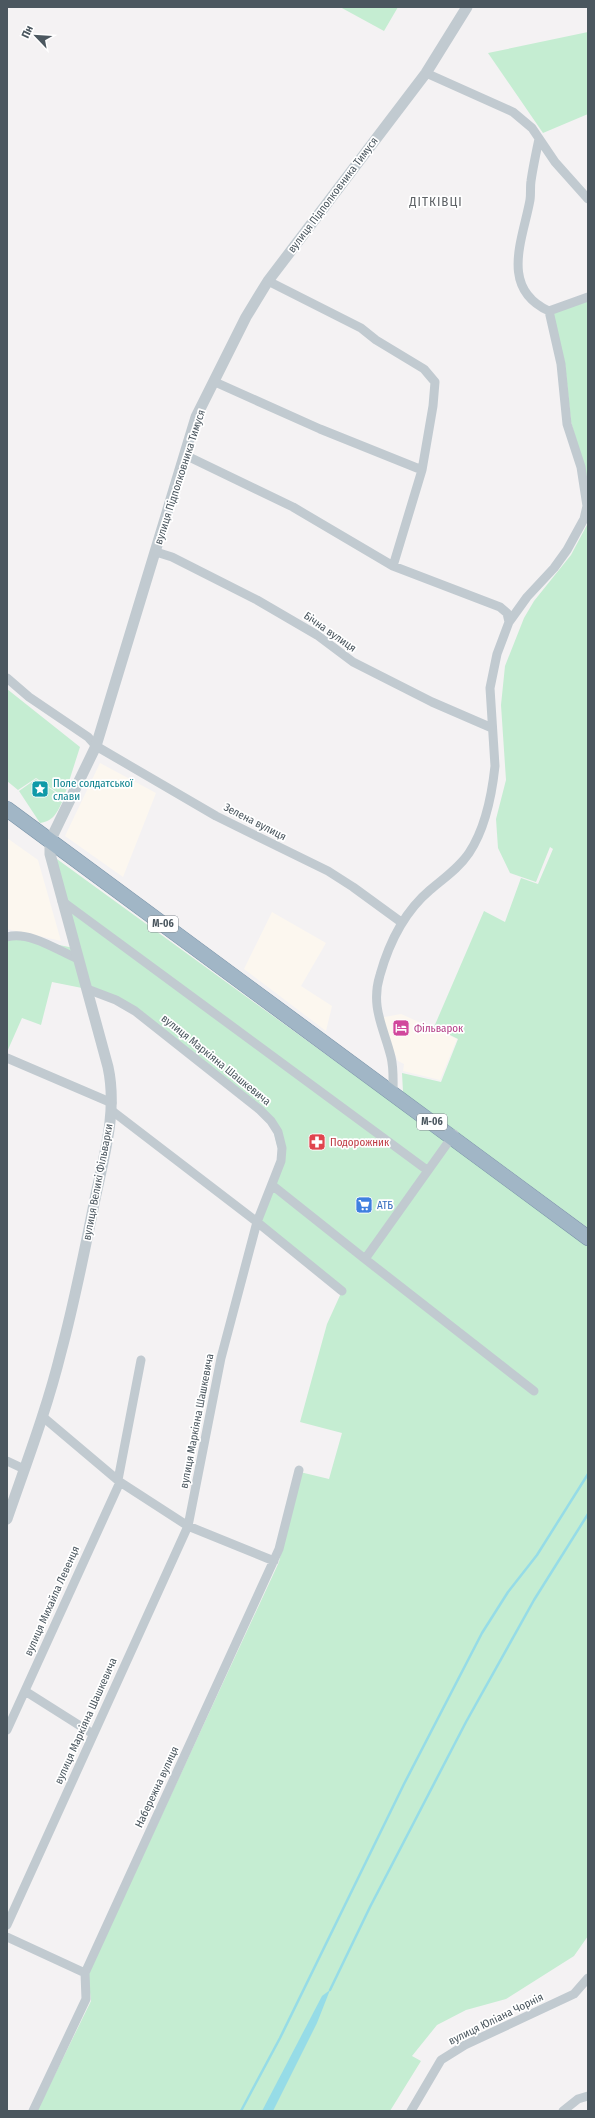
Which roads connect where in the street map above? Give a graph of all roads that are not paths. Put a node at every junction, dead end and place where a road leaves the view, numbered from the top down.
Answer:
1 (468, 7) edge
2 (426, 73) junction
3 (539, 139) junction
4 (588, 199) edge
5 (268, 281) junction
6 (588, 297) edge
7 (549, 311) junction
8 (214, 382) junction
9 (185, 455) junction
10 (422, 470) junction
11 (156, 552) junction
12 (393, 566) junction
13 (509, 622) junction
14 (7, 678) edge
15 (492, 728) junction
16 (96, 746) junction
17 (7, 809) edge
18 (50, 841) junction
19 (62, 901) junction
20 (401, 922) junction
21 (7, 937) edge
22 (78, 958) junction
23 (87, 989) junction
24 (7, 1058) edge
25 (393, 1094) junction
26 (112, 1107) junction
27 (453, 1136) junction
28 (427, 1170) junction
29 (272, 1185) junction
30 (257, 1222) junction
31 (588, 1238) edge
32 (365, 1259) junction
33 (342, 1291) dead end
34 (141, 1360) dead end
35 (534, 1391) dead end
36 (43, 1417) junction
37 (7, 1461) edge
38 (24, 1469) junction
39 (299, 1470) dead end
40 (119, 1481) junction
41 (7, 1520) edge
42 (188, 1526) junction
43 (274, 1560) junction
44 (25, 1691) junction
45 (7, 1730) edge
46 (93, 1734) junction
47 (8, 1919) edge
48 (7, 1937) edge
49 (85, 1973) junction
50 (588, 1978) edge
51 (588, 2096) edge
52 (33, 2111) edge
53 (411, 2111) edge
54 (563, 2111) edge

1 - 2 street, вулиця Підполковника Тимуся
2 - 3 street
2 - 5 street, вулиця Підполковника Тимуся
3 - 4 street
3 - 7 street
5 - 8 street, вулиця Підполковника Тимуся
5 - 10 street
6 - 7 street
7 - 13 street
8 - 9 street, вулиця Підполковника Тимуся
8 - 10 street
9 - 11 street, вулиця Підполковника Тимуся
9 - 12 street
10 - 12 street
11 - 15 street, Бічна вулиця
11 - 16 street, вулиця Підполковника Тимуся
12 - 13 street
13 - 15 street
14 - 16 street, Зелена вулиця
15 - 20 street
16 - 18 street, вулиця Підполковника Тимуся
16 - 20 street, Зелена вулиця
17 - 18 highway, М-06
18 - 19 street, вулиця Великі Фільварки
18 - 25 highway, М-06
19 - 22 street, вулиця Великі Фільварки
19 - 28 street
20 - 25 street
21 - 22 street
22 - 23 street, вулиця Великі Фільварки
23 - 26 street, вулиця Великі Фільварки
23 - 29 street, вулиця Маркіяна Шашкевича
24 - 26 street
25 - 27 highway, М-06
26 - 30 street
26 - 36 street, вулиця Великі Фільварки
27 - 28 street
27 - 31 highway, М-06
28 - 32 street
29 - 30 street, вулиця Маркіяна Шашкевича
29 - 32 street
30 - 33 street
30 - 42 street, вулиця Маркіяна Шашкевича
32 - 35 street
34 - 40 street, вулиця Михайла Левенця
36 - 38 street, вулиця Великі Фільварки
36 - 40 street
37 - 38 street
38 - 41 street, вулиця Великі Фільварки
39 - 43 street, Набережна вулиця
40 - 42 street
40 - 44 street, вулиця Михайла Левенця
42 - 43 street
42 - 46 street, вулиця Маркіяна Шашкевича
43 - 49 street, Набережна вулиця
44 - 45 street, вулиця Михайла Левенця
44 - 46 street
46 - 47 street, вулиця Маркіяна Шашкевича
48 - 49 street
49 - 52 street, Набережна вулиця
50 - 53 street, вулиця Юліана Чорнія
51 - 54 street

